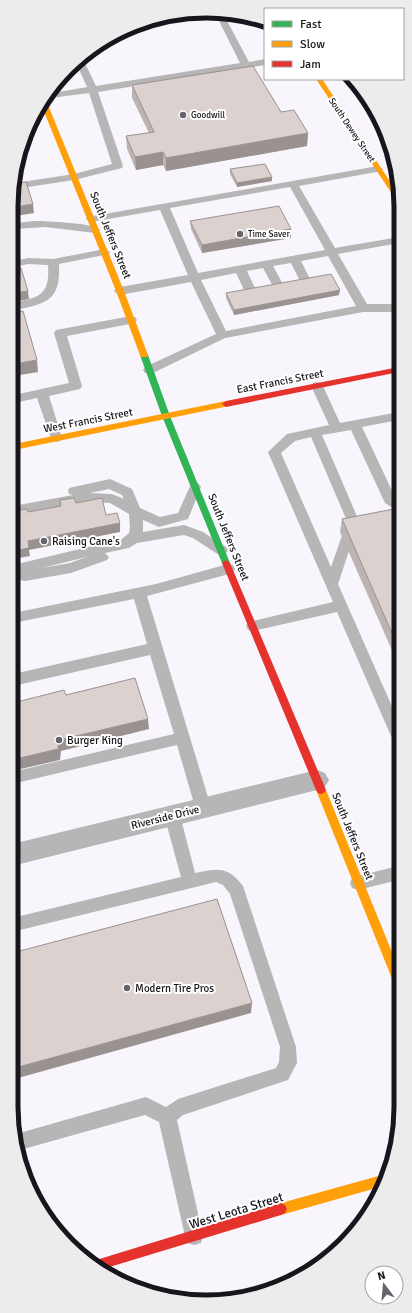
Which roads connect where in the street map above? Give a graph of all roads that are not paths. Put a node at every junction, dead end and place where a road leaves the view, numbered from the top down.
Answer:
1 (222, 19) edge
2 (264, 62) edge
3 (82, 65) edge
4 (246, 65) junction
5 (320, 80) edge
6 (92, 89) junction
7 (55, 94) edge
8 (46, 108) edge
9 (378, 169) junction
10 (74, 177) junction
11 (293, 184) junction
12 (19, 185) edge
13 (393, 190) edge
14 (164, 206) junction
15 (91, 219) junction
16 (18, 226) edge
17 (95, 230) junction
18 (394, 241) edge
19 (104, 252) junction
20 (331, 252) junction
21 (294, 259) junction
22 (53, 262) junction
23 (18, 263) edge
24 (266, 264) junction
25 (240, 269) junction
26 (194, 278) junction
27 (305, 281) edge
28 (278, 286) edge
29 (120, 291) junction
30 (251, 292) edge
31 (317, 304) dead end
32 (18, 305) edge
33 (363, 308) junction
34 (394, 308) edge
35 (290, 309) dead end
36 (261, 314) dead end
37 (324, 316) junction
38 (131, 320) junction
39 (296, 321) junction
40 (267, 327) junction
41 (222, 335) junction
42 (149, 370) junction
43 (394, 370) edge
44 (317, 386) junction
45 (42, 394) junction
46 (18, 398) edge
47 (166, 416) junction
48 (394, 417) edge
49 (354, 424) junction
50 (336, 428) junction
51 (315, 432) junction
52 (56, 438) junction
53 (18, 446) edge
54 (195, 487) junction
55 (18, 500) edge
56 (394, 503) edge
57 (18, 510) edge
58 (135, 511) junction
59 (133, 540) junction
60 (221, 550) junction
61 (18, 569) edge
62 (228, 569) junction
63 (18, 577) edge
64 (331, 585) junction
65 (139, 593) junction
66 (340, 606) junction
67 (18, 617) edge
68 (253, 626) junction
69 (156, 648) junction
70 (18, 679) edge
71 (394, 727) edge
72 (183, 738) junction
73 (18, 777) edge
74 (317, 780) junction
75 (203, 807) junction
76 (172, 815) junction
77 (18, 854) edge
78 (394, 874) edge
79 (190, 882) junction
80 (358, 883) junction
81 (18, 924) edge
82 (394, 971) edge
83 (167, 1117) junction
84 (22, 1141) edge
85 (379, 1182) edge
86 (194, 1236) junction
87 (103, 1264) edge

1 - 4 lane
2 - 4 lane
3 - 6 lane
4 - 6 lane
5 - 9 main road, South Dewey Street
6 - 7 lane
6 - 10 lane
8 - 10 main road, South Jeffers Street
9 - 11 lane
9 - 13 main road, South Dewey Street
10 - 12 lane
10 - 15 main road, South Jeffers Street
11 - 14 lane
11 - 20 lane
14 - 15 lane
14 - 26 lane
15 - 17 main road, South Jeffers Street
16 - 17 lane
17 - 19 main road, South Jeffers Street
18 - 20 lane
19 - 22 lane
19 - 29 main road, South Jeffers Street
20 - 21 lane
20 - 33 lane
21 - 24 lane
21 - 27 lane
22 - 23 lane
22 - 32 lane
24 - 25 lane
24 - 28 lane
25 - 26 lane
25 - 30 lane
26 - 29 lane
26 - 41 lane
29 - 38 main road, South Jeffers Street
31 - 37 lane
33 - 34 lane
33 - 37 lane
35 - 39 lane
36 - 40 lane
37 - 39 lane
38 - 42 main road, South Jeffers Street
38 - 45 lane
39 - 40 lane
40 - 41 lane
41 - 42 lane
42 - 47 main road, South Jeffers Street
43 - 44 main road, East Francis Street
44 - 47 main road, East Francis Street
44 - 50 lane
45 - 46 lane
45 - 52 lane
47 - 52 main road, West Francis Street
47 - 54 main road, South Jeffers Street
48 - 49 lane
49 - 50 lane
49 - 56 lane
50 - 51 lane
51 - 64 lane
51 - 64 lane
52 - 53 main road, West Francis Street
54 - 58 lane
54 - 60 main road, South Jeffers Street
55 - 58 lane
57 - 58 lane
58 - 59 lane
59 - 60 lane
59 - 61 lane
59 - 63 lane
60 - 62 main road, South Jeffers Street
62 - 65 lane
62 - 68 main road, South Jeffers Street
64 - 66 lane
65 - 67 lane
65 - 69 lane
66 - 68 lane
66 - 71 lane
68 - 74 main road, South Jeffers Street
69 - 70 lane
69 - 72 lane
72 - 73 lane
72 - 75 lane
74 - 75 street, Riverside Drive
74 - 80 main road, South Jeffers Street
75 - 76 street, Riverside Drive
76 - 77 street, Riverside Drive
76 - 79 lane
78 - 80 lane
79 - 81 lane
79 - 83 lane
80 - 82 main road, South Jeffers Street
83 - 84 lane
83 - 86 lane
85 - 86 main road, West Leota Street
86 - 87 main road, West Leota Street

